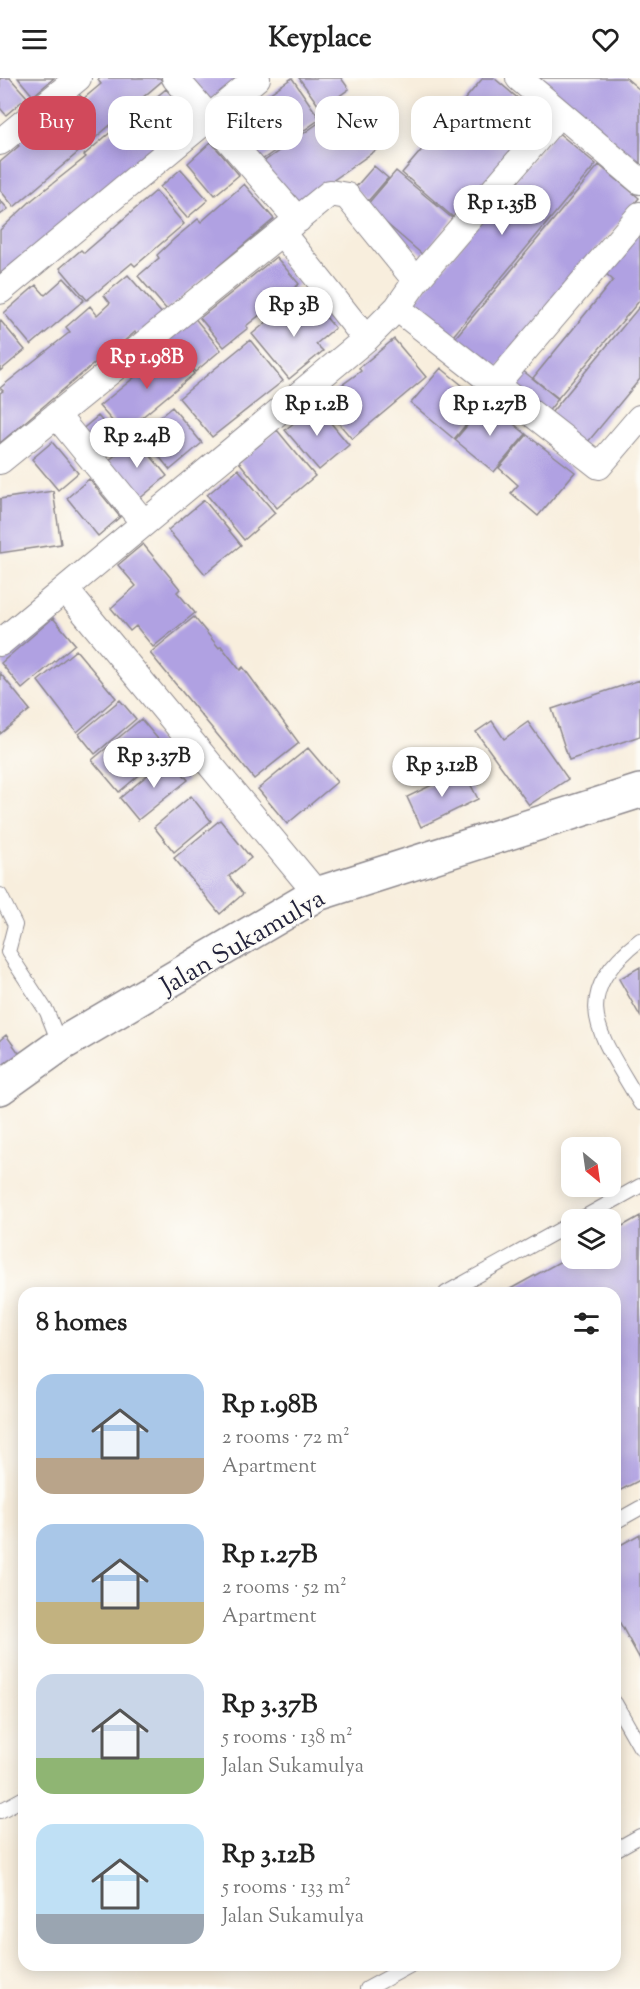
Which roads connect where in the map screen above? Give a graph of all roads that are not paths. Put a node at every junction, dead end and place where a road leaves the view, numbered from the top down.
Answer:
1 (175, 78) edge
2 (257, 78) edge
3 (519, 78) edge
4 (76, 79) edge
5 (236, 96) edge
6 (205, 112) edge
7 (205, 122) edge
8 (0, 142) edge
9 (234, 150) edge
10 (528, 150) edge
11 (640, 181) edge
12 (640, 215) edge
13 (290, 226) junction
14 (416, 281) junction
15 (0, 291) edge
16 (397, 308) junction
17 (366, 339) junction
18 (495, 385) junction
19 (57, 416) junction
20 (640, 418) edge
21 (0, 461) edge
22 (144, 523) junction
23 (65, 589) junction
24 (0, 643) edge
25 (640, 791) edge
26 (317, 894) junction
27 (0, 895) edge
28 (640, 940) edge
29 (4, 955) edge
30 (60, 1045) junction
31 (0, 1088) edge
32 (640, 1103) edge
33 (640, 1186) edge
34 (599, 1209) edge
35 (561, 1229) edge
36 (457, 1287) edge
37 (640, 1508) edge
38 (621, 1519) edge
39 (621, 1714) edge
40 (640, 1747) edge
41 (18, 1801) edge
42 (0, 1811) edge
43 (640, 1836) edge
44 (621, 1847) edge
45 (400, 1971) edge
46 (367, 1989) edge

1 - 6 street
2 - 5 street
3 - 11 street
4 - 8 street
7 - 15 street
9 - 13 street
10 - 14 street
12 - 18 street
13 - 14 street
13 - 17 street
13 - 19 street
14 - 16 street
16 - 17 street
16 - 18 street
17 - 22 street
18 - 20 street
19 - 21 street
19 - 22 street
22 - 23 street
23 - 24 street
23 - 26 street
25 - 26 main road, Jalan Sukamulya
26 - 30 main road, Jalan Sukamulya
27 - 29 lane
28 - 32 lane
29 - 30 lane
30 - 31 main road, Jalan Sukamulya
33 - 34 lane
35 - 36 lane
37 - 38 lane
39 - 40 lane
41 - 42 lane
43 - 44 lane
45 - 46 lane

